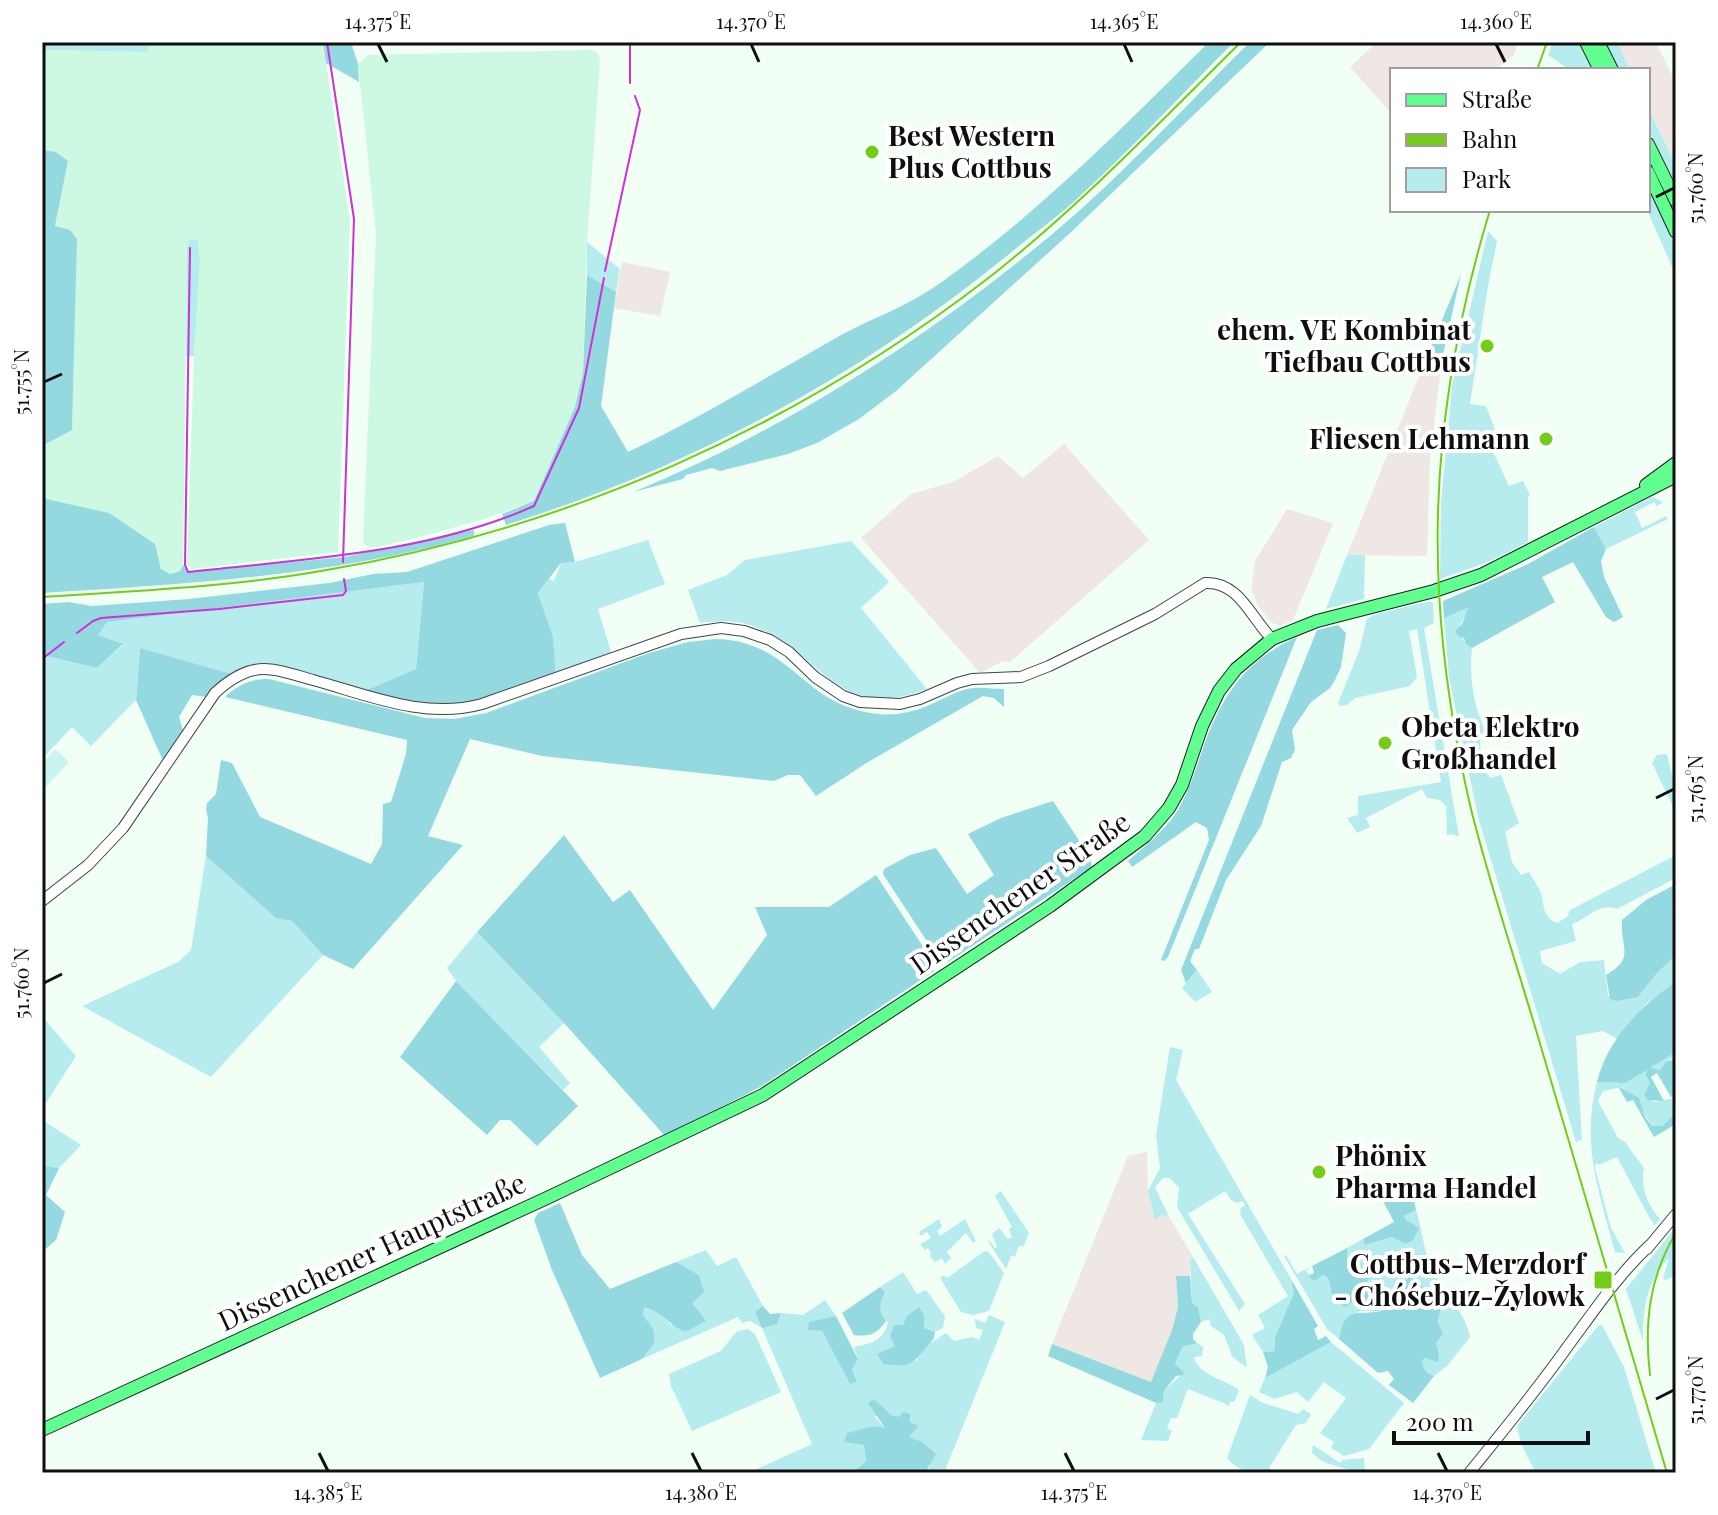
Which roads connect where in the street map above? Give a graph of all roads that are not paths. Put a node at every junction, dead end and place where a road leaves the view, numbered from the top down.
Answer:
1 (1586, 42) edge
2 (1598, 42) edge
3 (1599, 68) edge
4 (1611, 68) edge
5 (1650, 148) edge
6 (1650, 176) edge
7 (1676, 201) edge
8 (1676, 232) edge
9 (1676, 463) edge
10 (1670, 479) edge
11 (1627, 500) junction
12 (1272, 639) junction
13 (42, 901) edge
14 (721, 1116) joint
15 (1676, 1214) edge
16 (42, 1430) edge
17 (1469, 1473) edge

1 - 3 main road
2 - 4 main road
5 - 7 main road
6 - 8 main road
9 - 11 main road, Dissenchener Straße
10 - 11 main road, Dissenchener Straße
11 - 12 main road, Dissenchener Straße
12 - 13 street
12 - 14 main road, Dissenchener Straße
14 - 16 main road, Dissenchener Hauptstraße
15 - 17 street

